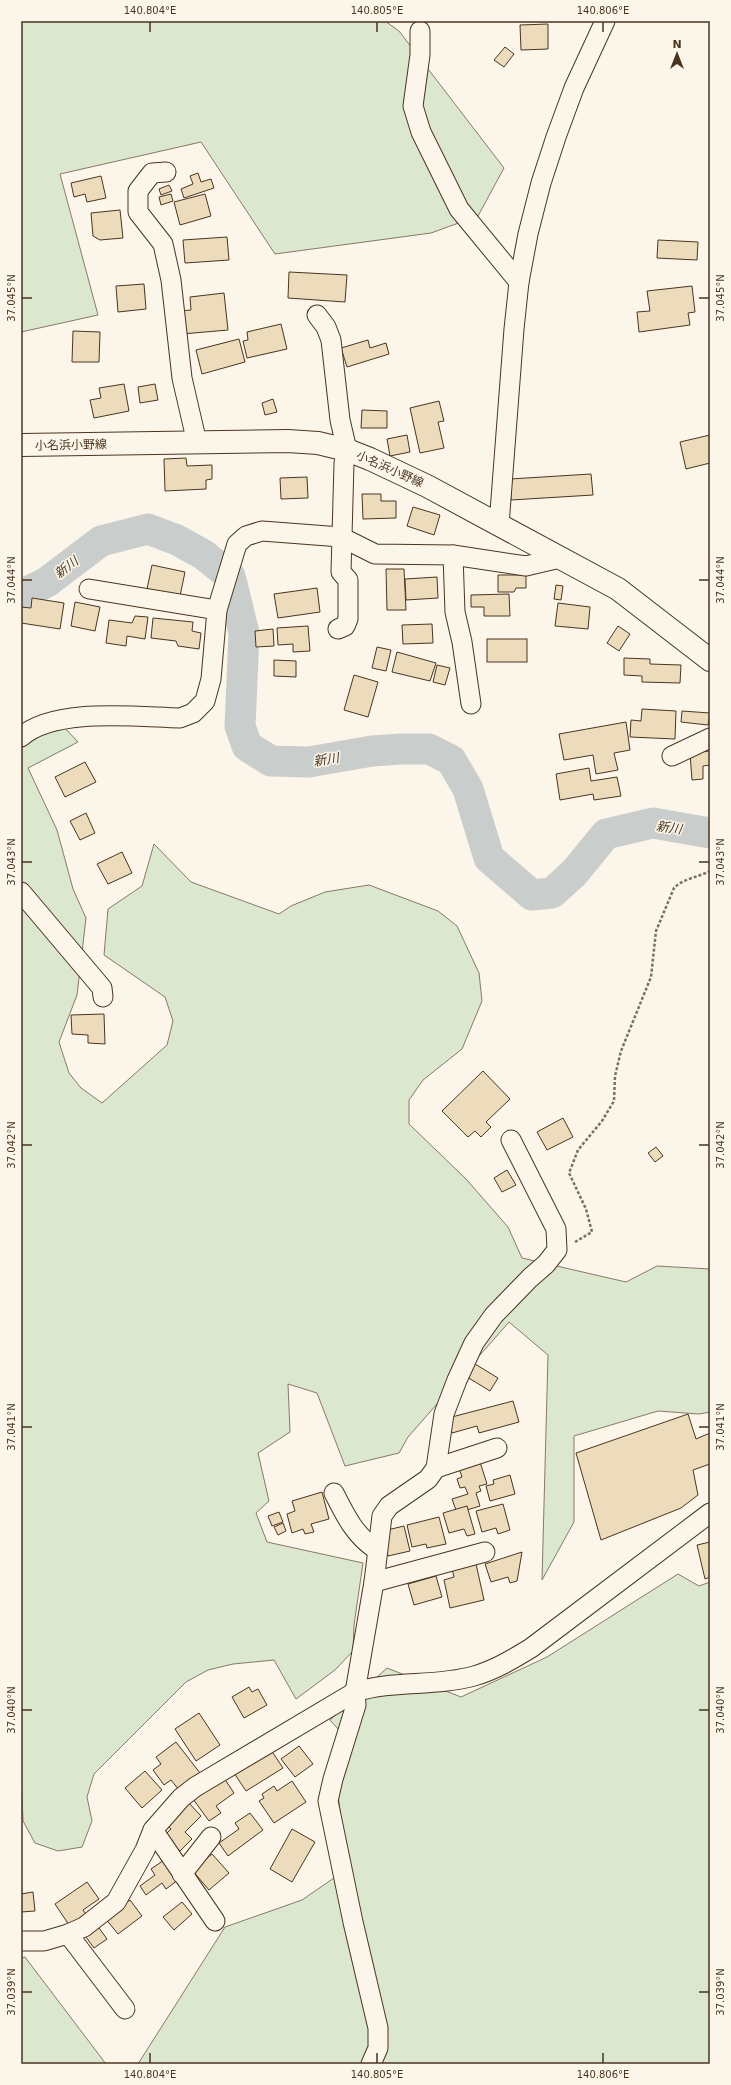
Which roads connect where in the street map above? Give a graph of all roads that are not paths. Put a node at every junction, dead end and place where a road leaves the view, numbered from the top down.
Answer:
1 (605, 21) edge
2 (420, 30) dead end
3 (166, 172) dead end
4 (519, 282) junction
5 (317, 315) dead end
6 (197, 443) junction
7 (21, 445) edge
8 (347, 450) junction
9 (499, 525) junction
10 (341, 537) junction
11 (453, 555) junction
12 (560, 558) junction
13 (89, 588) dead end
14 (219, 604) junction
15 (338, 629) dead end
16 (710, 660) edge
17 (471, 704) dead end
18 (21, 737) edge
19 (710, 738) edge
20 (672, 756) dead end
21 (21, 892) edge
22 (103, 997) dead end
23 (511, 1140) dead end
24 (497, 1448) dead end
25 (436, 1468) junction
26 (334, 1493) dead end
27 (710, 1513) edge
28 (377, 1550) junction
29 (484, 1552) dead end
30 (374, 1582) junction
31 (355, 1692) junction
32 (153, 1830) junction
33 (211, 1837) dead end
34 (182, 1874) junction
35 (215, 1921) dead end
36 (68, 1934) junction
37 (21, 1941) edge
38 (125, 2010) dead end
39 (371, 2064) edge

1 - 4 street
2 - 4 street
3 - 6 street
4 - 9 street
5 - 8 street
6 - 7 main road, 小名浜小野線
6 - 8 main road, 小名浜小野線
8 - 9 main road, 小名浜小野線
8 - 10 street
9 - 12 main road, 小名浜小野線
10 - 11 street
10 - 14 street
10 - 15 street
11 - 12 street
11 - 17 street
12 - 16 main road, 小名浜小野線
13 - 14 street
14 - 18 street
19 - 20 street
21 - 22 street
23 - 25 street
24 - 25 street
25 - 28 street
26 - 28 street
27 - 31 street
28 - 30 street
29 - 30 street
30 - 31 street
31 - 32 street
31 - 39 street
32 - 34 street
32 - 36 street
33 - 34 street
34 - 35 street
36 - 37 street
36 - 38 street

